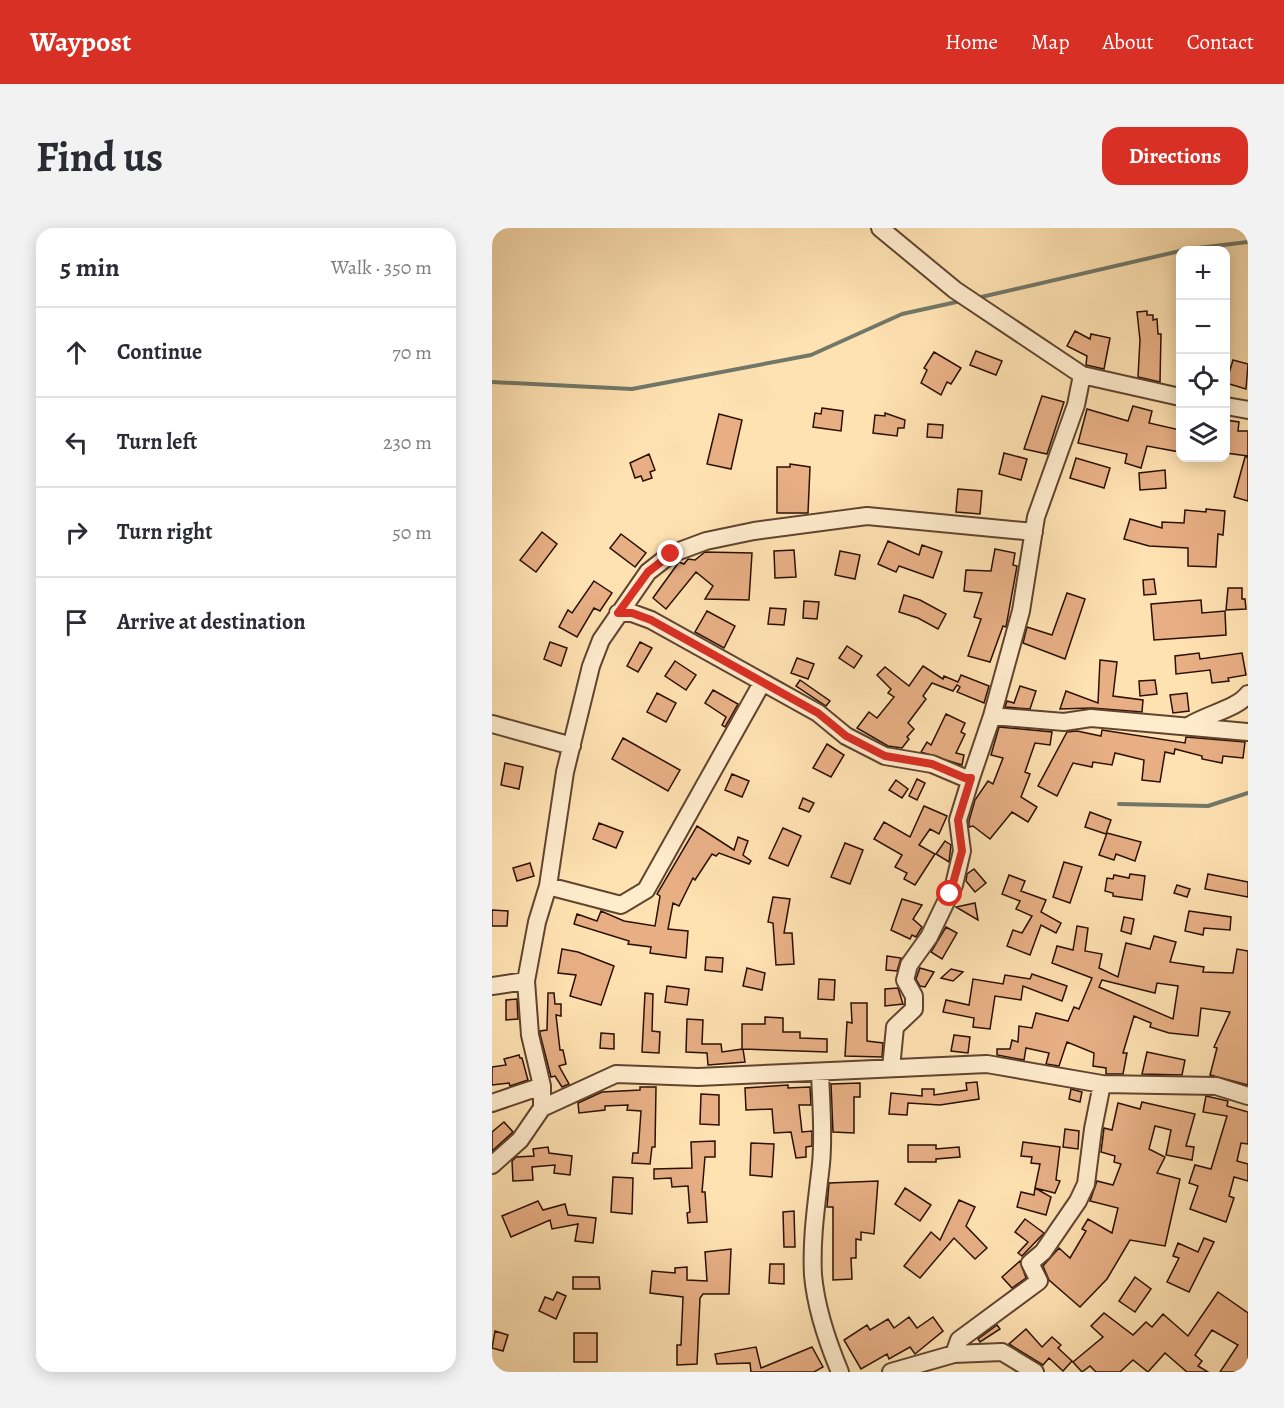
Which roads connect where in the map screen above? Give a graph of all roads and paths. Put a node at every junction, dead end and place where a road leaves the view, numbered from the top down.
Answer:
1 (880, 228) edge
2 (1082, 375) junction
3 (1176, 396) edge
4 (1230, 407) edge
5 (1248, 410) edge
6 (1034, 532) junction
7 (618, 613) junction
8 (762, 683) junction
9 (1248, 694) edge
10 (992, 716) junction
11 (492, 724) edge
12 (1191, 725) junction
13 (1248, 732) edge
14 (572, 746) junction
15 (971, 778) junction
16 (548, 886) junction
17 (526, 981) junction
18 (492, 986) edge
19 (891, 1068) junction
20 (820, 1072) junction
21 (1102, 1084) junction
22 (542, 1086) junction
23 (1248, 1096) edge
24 (492, 1103) edge
25 (543, 1108) junction
26 (492, 1165) edge
27 (954, 1354) junction
28 (840, 1372) edge
29 (891, 1372) edge
30 (1035, 1372) edge

1 - 2 street
2 - 3 street
2 - 6 street
4 - 5 street
6 - 7 street
6 - 10 street
7 - 8 street
7 - 14 street
8 - 15 street
8 - 16 street
9 - 12 street
10 - 12 street
10 - 15 street
11 - 14 street
12 - 13 street
14 - 16 street
15 - 19 street
16 - 17 street
17 - 18 street
17 - 22 street
19 - 20 street
19 - 21 street
20 - 25 street
20 - 28 street
21 - 23 street
21 - 27 street
22 - 24 street
22 - 25 street
25 - 26 street
27 - 29 street
27 - 30 street

